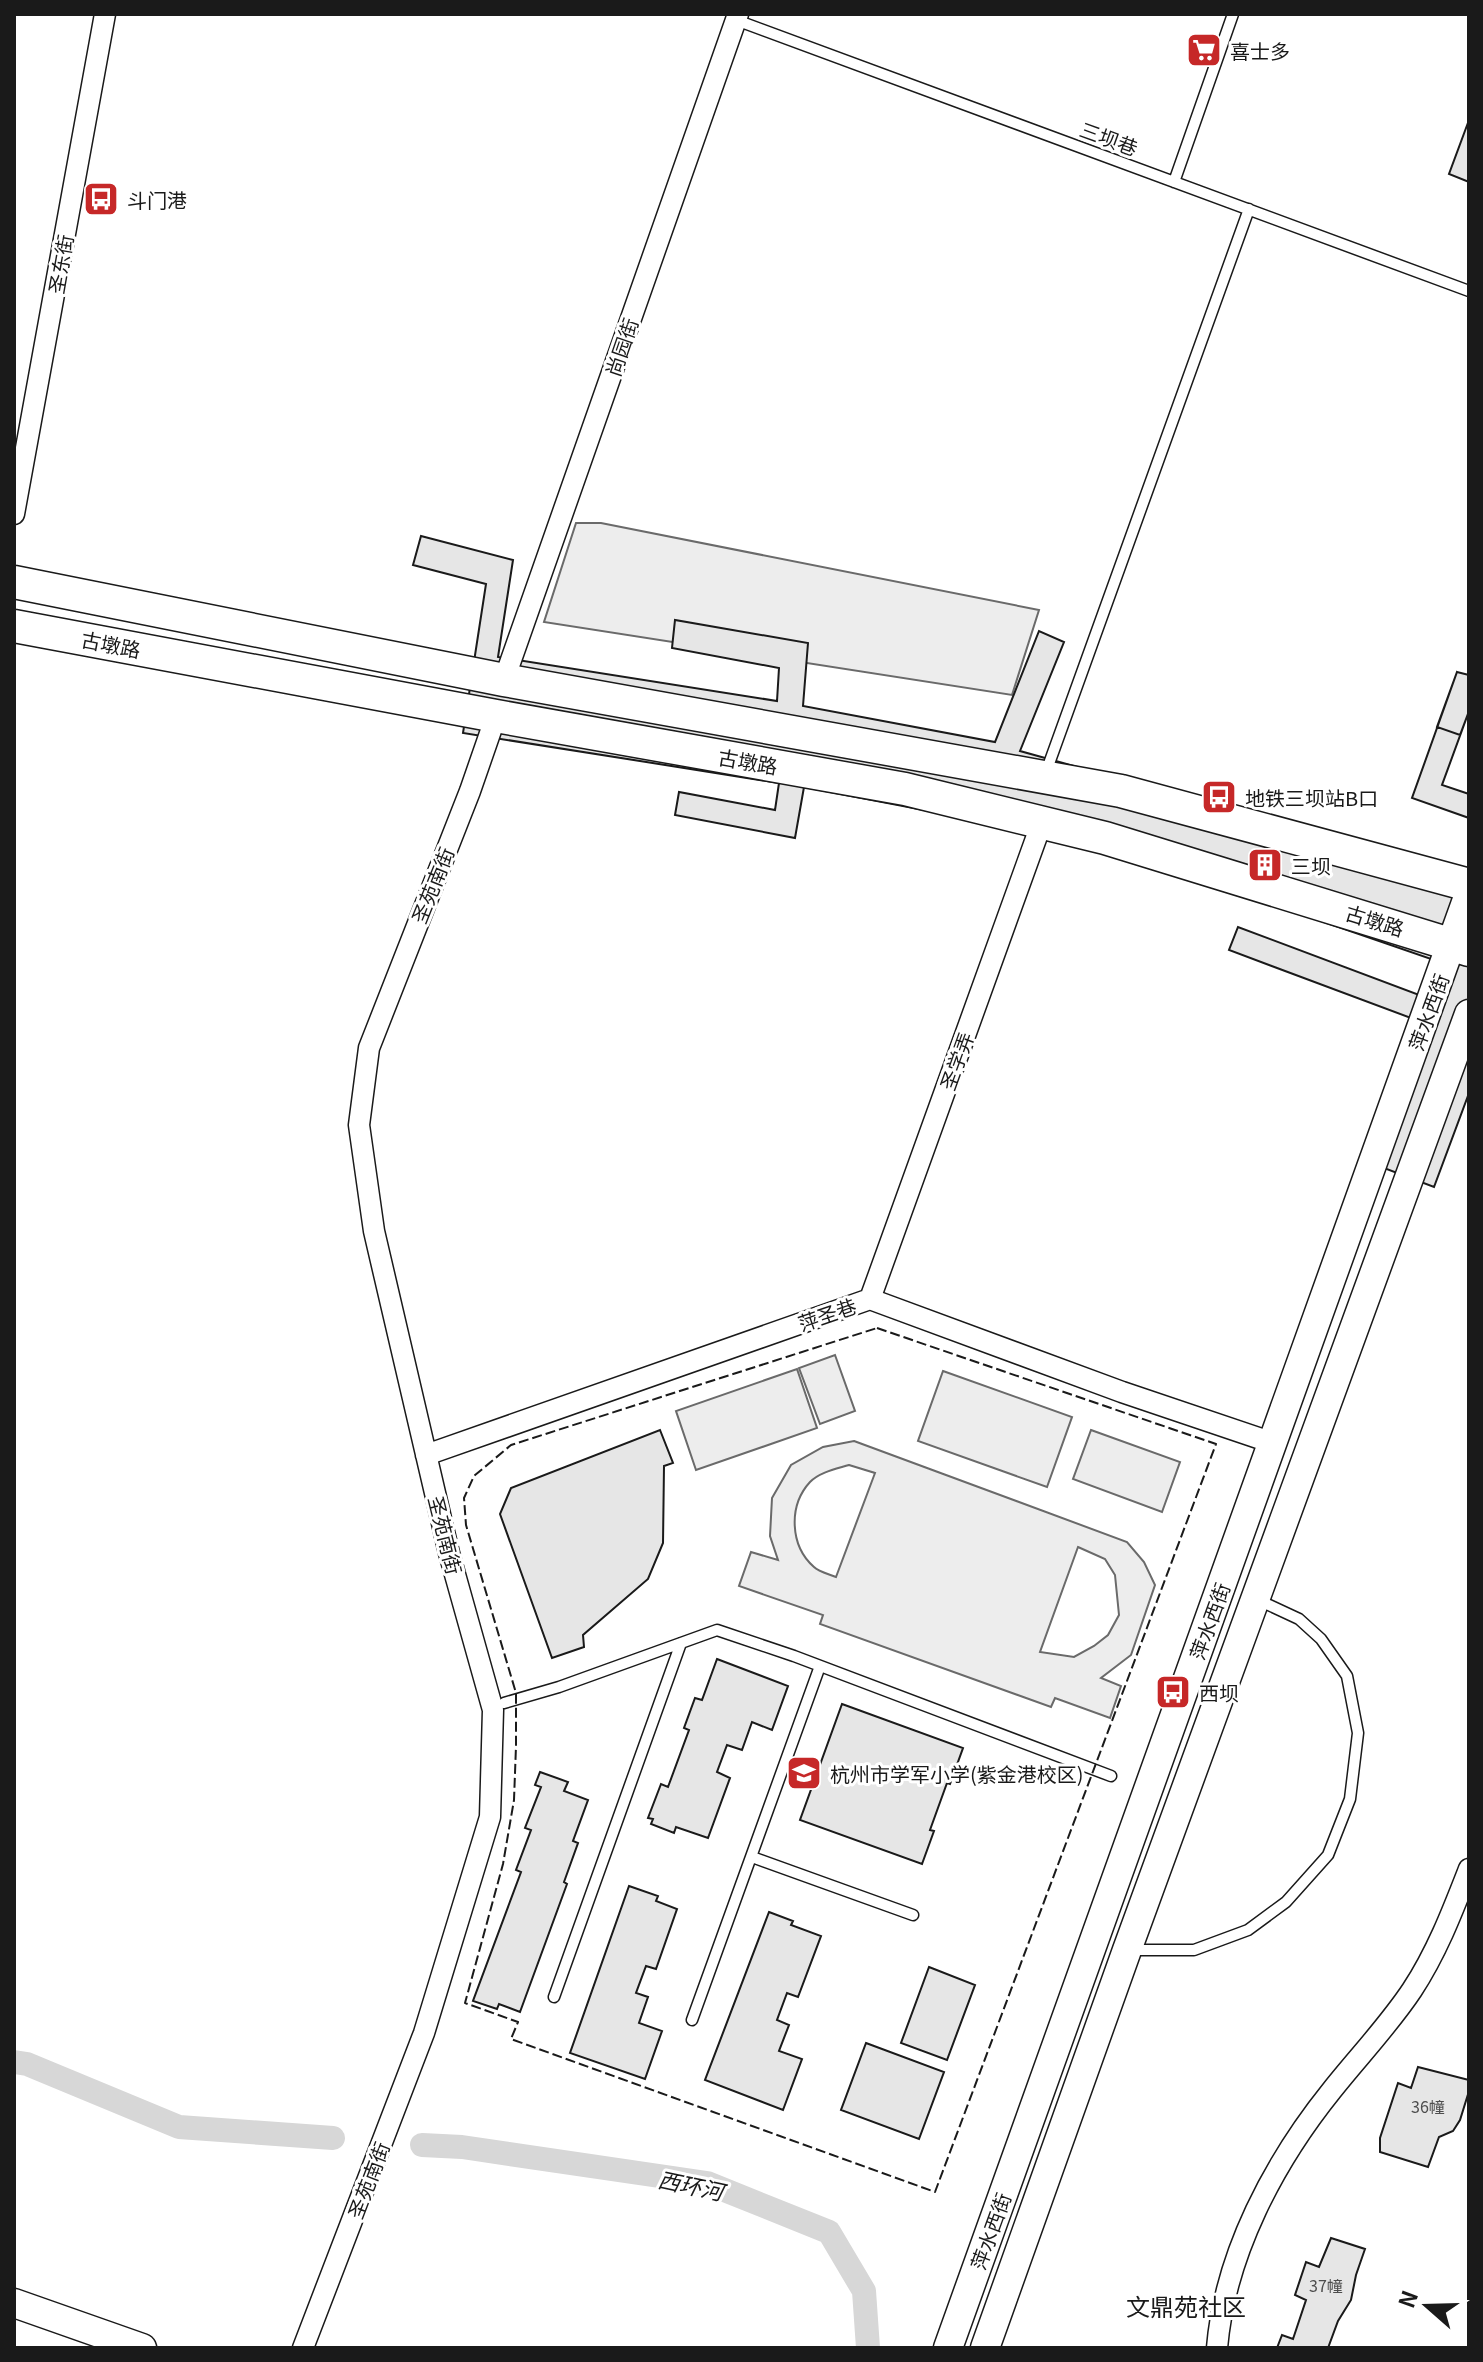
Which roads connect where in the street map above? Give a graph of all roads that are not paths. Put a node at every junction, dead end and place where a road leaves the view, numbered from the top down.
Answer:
1 (105, 14) edge
2 (1233, 14) edge
3 (737, 17) edge
4 (1174, 182) junction
5 (1249, 209) junction
6 (1469, 291) edge
7 (14, 514) edge
8 (14, 582) edge
9 (14, 626) edge
10 (504, 680) junction
11 (496, 716) junction
12 (1044, 777) junction
13 (1042, 822) junction
14 (1469, 885) edge
15 (1469, 894) edge
16 (1461, 947) edge
17 (1469, 1014) edge
18 (870, 1299) junction
19 (1273, 1443) junction
20 (426, 1455) junction
21 (1256, 1599) junction
22 (681, 1643) junction
23 (820, 1666) junction
24 (504, 1703) dead end
25 (1111, 1776) dead end
26 (752, 1857) junction
27 (1469, 1869) edge
28 (913, 1915) dead end
29 (1127, 1950) junction
30 (554, 1997) dead end
31 (692, 2020) dead end
32 (14, 2303) edge
33 (142, 2348) edge
34 (303, 2348) edge
35 (948, 2348) edge
36 (985, 2348) edge
37 (1217, 2348) edge

1 - 7 street, 圣东街
2 - 4 lane
3 - 4 lane, 三坝巷
3 - 10 street, 尚园街
4 - 5 lane, 三坝巷
5 - 6 lane, 三坝巷
5 - 12 lane
8 - 10 main road, 古墩路
9 - 11 main road, 古墩路
10 - 12 main road, 古墩路
11 - 13 main road, 古墩路
11 - 20 street, 圣苑南街
12 - 14 main road, 古墩路
13 - 16 main road, 古墩路
13 - 18 street, 圣学弄
15 - 16 main road, 萍水西街
16 - 19 main road, 萍水西街
17 - 21 main road, 萍水西街
18 - 19 street, 萍圣巷
18 - 20 street, 萍圣巷
19 - 35 main road, 萍水西街
20 - 34 street, 圣苑南街
21 - 29 main road, 萍水西街
21 - 29 lane
22 - 23 lane
22 - 24 lane
22 - 30 lane
23 - 25 lane
23 - 26 lane
26 - 28 lane
26 - 31 lane
27 - 37 street
29 - 36 main road, 萍水西街
32 - 33 main road

